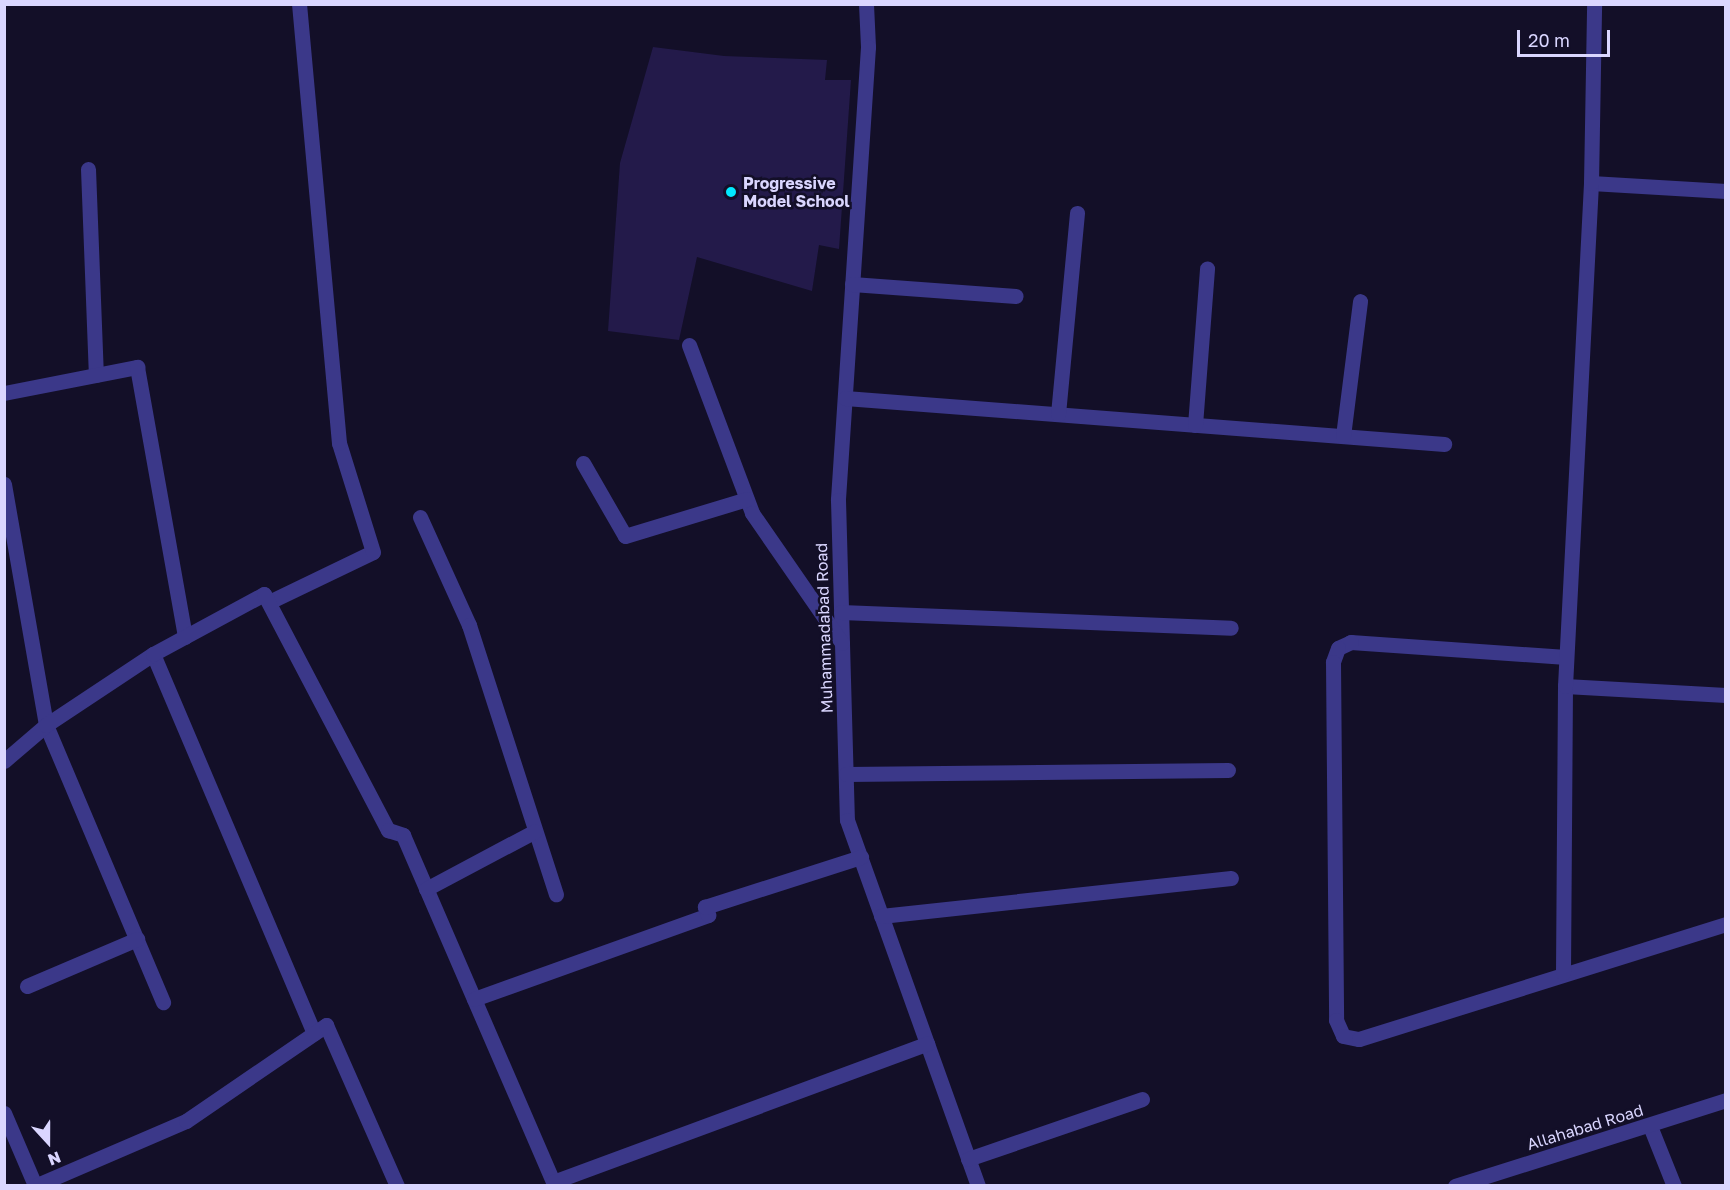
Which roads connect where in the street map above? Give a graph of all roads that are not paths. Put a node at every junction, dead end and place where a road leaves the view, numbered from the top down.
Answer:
1 (299, 4) edge
2 (866, 4) edge
3 (1594, 4) edge
4 (88, 170) dead end
5 (1591, 183) junction
6 (1725, 191) edge
7 (1077, 213) dead end
8 (1206, 268) dead end
9 (852, 284) junction
10 (1016, 296) dead end
11 (1360, 301) dead end
12 (689, 345) dead end
13 (96, 375) junction
14 (4, 393) edge
15 (845, 398) junction
16 (1058, 414) junction
17 (1196, 425) junction
18 (1343, 436) junction
19 (1444, 444) dead end
20 (583, 463) dead end
21 (4, 484) edge
22 (747, 498) junction
23 (420, 517) dead end
24 (267, 598) junction
25 (841, 612) junction
26 (1230, 628) dead end
27 (185, 637) junction
28 (842, 643) junction
29 (153, 654) junction
30 (1566, 657) junction
31 (1565, 686) junction
32 (1725, 695) edge
33 (46, 725) junction
34 (4, 761) edge
35 (1228, 770) dead end
36 (846, 774) junction
37 (535, 831) junction
38 (861, 857) junction
39 (1231, 878) dead end
40 (426, 889) junction
41 (556, 894) dead end
42 (882, 916) junction
43 (1725, 924) edge
44 (136, 939) junction
45 (1563, 973) junction
46 (27, 986) dead end
47 (474, 999) junction
48 (163, 1002) dead end
49 (315, 1033) junction
50 (927, 1044) junction
51 (1142, 1099) dead end
52 (1725, 1100) edge
53 (4, 1113) edge
54 (1650, 1126) junction
55 (968, 1159) junction
56 (34, 1184) edge
57 (397, 1185) edge
58 (978, 1185) edge
59 (1455, 1185) edge
60 (1674, 1185) edge

1 - 24 street
2 - 9 street, Muhammadabad Road
3 - 5 street
4 - 13 street
5 - 6 street
5 - 30 street
7 - 16 street
8 - 17 street
9 - 10 street
9 - 15 street, Muhammadabad Road
11 - 18 street
12 - 22 street
13 - 14 street
13 - 27 street
15 - 16 street
15 - 25 street, Muhammadabad Road
16 - 17 street
17 - 18 street
18 - 19 street
20 - 22 street
21 - 33 street
22 - 28 street
23 - 37 street
24 - 27 street
24 - 40 street
25 - 26 street
25 - 28 street, Muhammadabad Road
27 - 29 street
28 - 36 street, Muhammadabad Road
29 - 33 street
29 - 49 street
30 - 31 street
30 - 45 street
31 - 32 street
31 - 45 street
33 - 34 street
33 - 44 street
35 - 36 street
36 - 38 street, Muhammadabad Road
37 - 40 street
37 - 41 street
38 - 42 street, Muhammadabad Road
38 - 47 street
39 - 42 street
40 - 47 street
42 - 50 street, Muhammadabad Road
43 - 45 street
44 - 46 street
44 - 48 street
47 - 50 street
49 - 56 street
49 - 57 street
50 - 55 street, Muhammadabad Road
51 - 55 street
52 - 54 street, Allahabad Road
53 - 56 street
54 - 59 street, Allahabad Road
54 - 60 street
55 - 58 street, Muhammadabad Road

